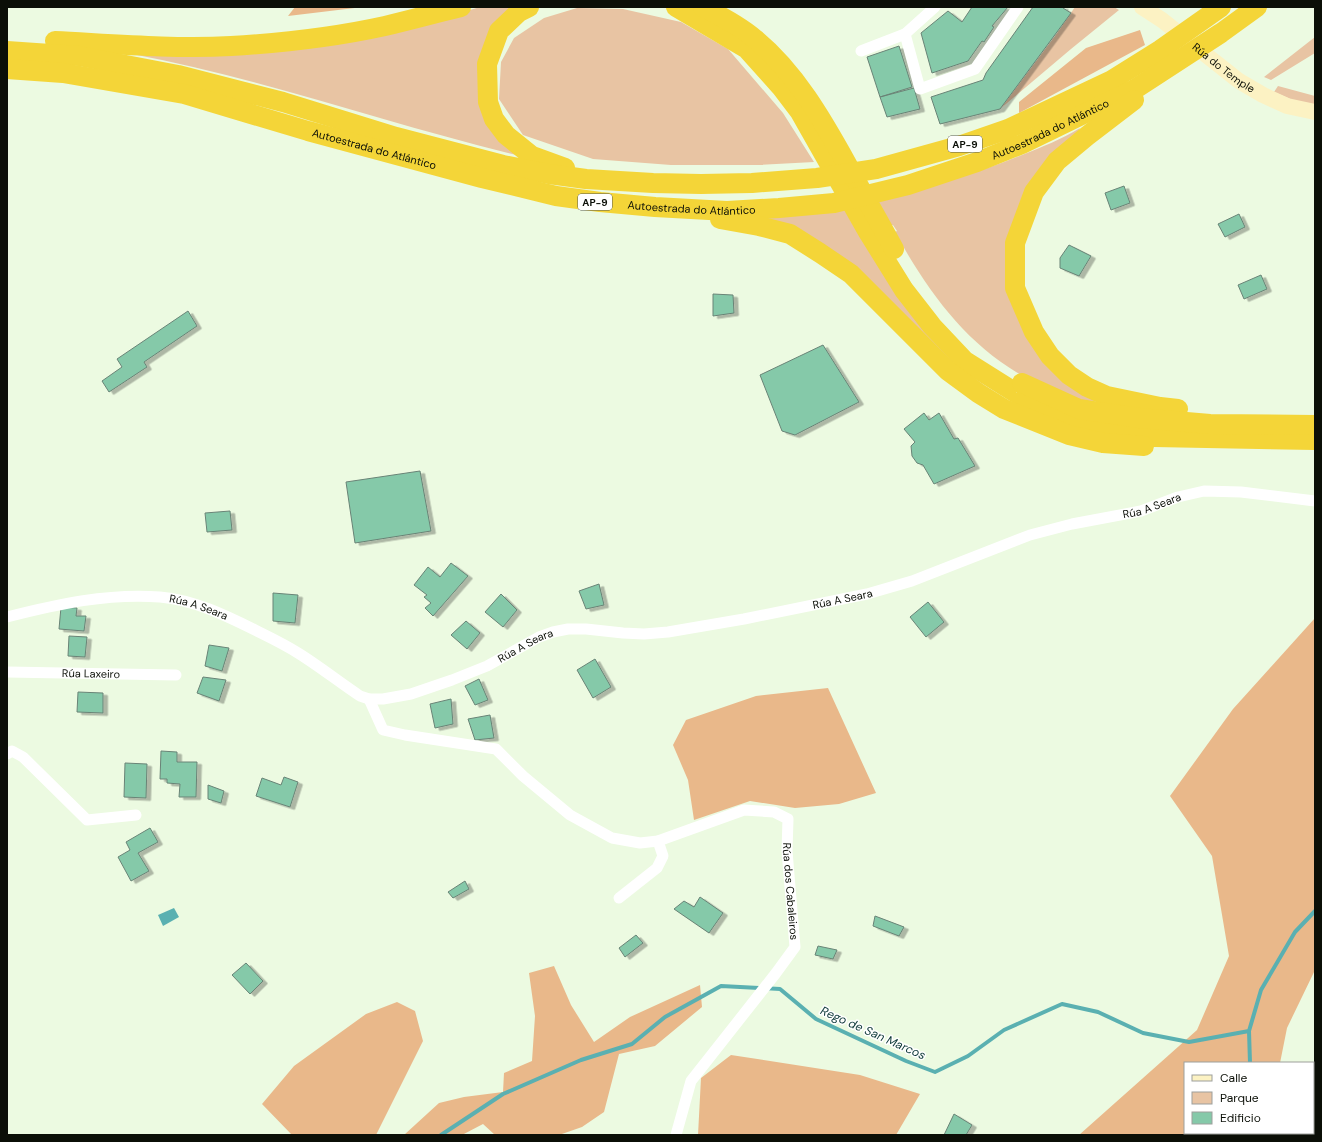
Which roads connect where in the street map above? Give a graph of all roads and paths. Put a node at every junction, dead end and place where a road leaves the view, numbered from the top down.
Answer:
1 (461, 7) edge
2 (529, 7) edge
3 (676, 7) edge
4 (703, 7) edge
5 (935, 7) edge
6 (1018, 7) edge
7 (1142, 7) edge
8 (1257, 7) edge
9 (1214, 12) edge
10 (905, 34) junction
11 (7, 40) edge
12 (7, 51) edge
13 (861, 51) dead end
14 (1171, 66) junction
15 (7, 69) edge
16 (1315, 112) edge
17 (823, 137) junction
18 (586, 179) junction
19 (655, 207) junction
20 (876, 230) junction
21 (1315, 425) edge
22 (1315, 440) edge
23 (1315, 447) edge
24 (1315, 500) edge
25 (7, 617) edge
26 (7, 672) edge
27 (176, 675) dead end
28 (369, 699) junction
29 (7, 754) edge
30 (136, 815) dead end
31 (658, 841) junction
32 (619, 898) dead end
33 (676, 1135) edge

1 - 11 highway
2 - 18 highway
3 - 17 highway
4 - 17 highway
5 - 10 street
6 - 10 street
7 - 16 main road, Rúa do Temple
8 - 14 highway, AP-9
9 - 18 highway, Autoestrada do Atlántico / AP-9
10 - 13 street
12 - 18 highway, Autoestrada do Atlántico / AP-9
14 - 19 highway, Autoestrada do Atlántico / AP-9
14 - 21 highway
15 - 19 highway, Autoestrada do Atlántico / AP-9
17 - 20 highway
19 - 23 highway
20 - 21 highway
20 - 22 highway
24 - 28 street, Rúa A Seara
25 - 28 street, Rúa A Seara
26 - 27 street, Rúa Laxeiro
28 - 31 street
29 - 30 street
31 - 32 street
31 - 33 street, Rúa dos Cabaleiros

